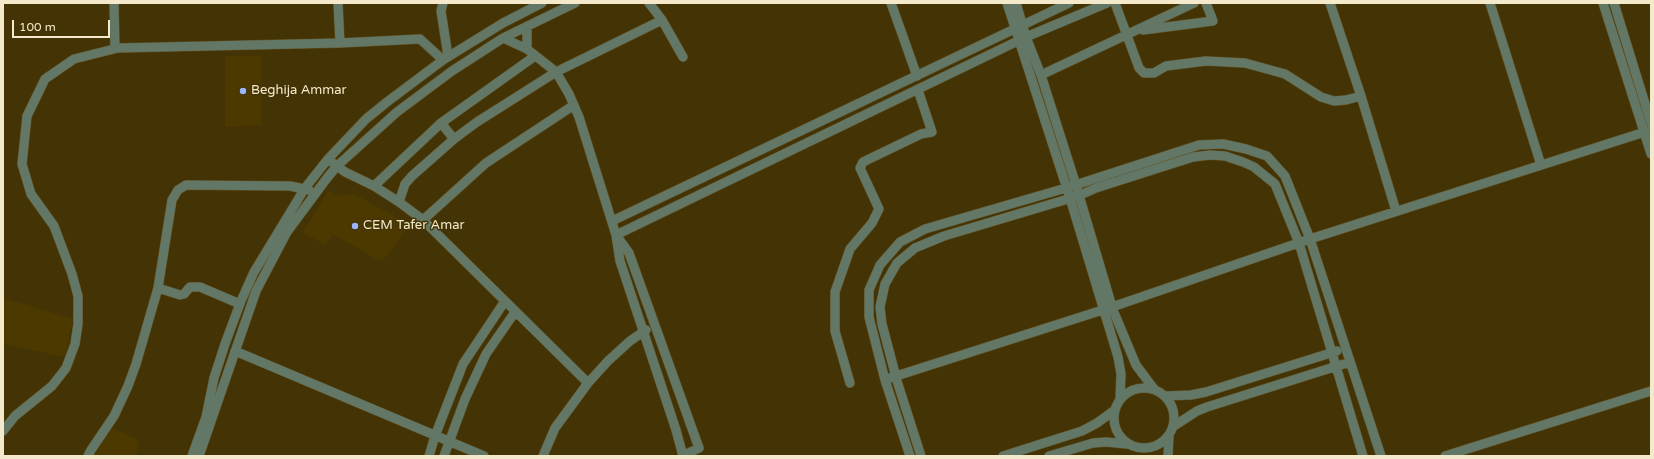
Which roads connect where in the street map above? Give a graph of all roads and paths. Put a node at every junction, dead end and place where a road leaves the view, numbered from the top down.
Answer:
1 (114, 3) edge
2 (338, 3) edge
3 (443, 3) edge
4 (542, 3) edge
5 (575, 3) edge
6 (649, 3) edge
7 (891, 3) edge
8 (1007, 3) edge
9 (1016, 3) edge
10 (1069, 3) edge
11 (1107, 3) edge
12 (1116, 3) edge
13 (1194, 3) edge
14 (1206, 3) edge
15 (1330, 3) edge
16 (1490, 3) edge
17 (1603, 3) edge
18 (1614, 3) edge
19 (662, 20) junction
20 (527, 26) junction
21 (1019, 28) junction
22 (1131, 32) junction
23 (503, 38) junction
24 (1022, 39) junction
25 (340, 42) junction
26 (115, 48) junction
27 (527, 49) junction
28 (535, 56) junction
29 (683, 57) dead end
30 (445, 58) junction
31 (556, 72) junction
32 (1041, 75) junction
33 (917, 76) junction
34 (918, 90) junction
35 (1361, 96) junction
36 (574, 105) junction
37 (441, 123) junction
38 (1651, 124) edge
39 (1648, 131) edge
40 (454, 139) junction
41 (1651, 154) edge
42 (328, 159) junction
43 (1541, 165) junction
44 (337, 166) junction
45 (1076, 185) junction
46 (374, 186) junction
47 (305, 188) junction
48 (1066, 188) junction
49 (316, 194) junction
50 (1074, 197) junction
51 (399, 202) junction
52 (1396, 211) junction
53 (423, 220) junction
54 (612, 222) junction
55 (616, 235) junction
56 (1310, 239) junction
57 (1299, 243) junction
58 (158, 288) junction
59 (505, 301) junction
60 (240, 304) junction
61 (1108, 309) junction
62 (515, 312) junction
63 (654, 326) junction
64 (643, 332) junction
65 (1345, 347) junction
66 (235, 351) junction
67 (1332, 352) junction
68 (1350, 362) junction
69 (1336, 366) junction
70 (895, 376) junction
71 (885, 380) junction
72 (588, 383) junction
73 (850, 383) dead end
74 (1154, 389) junction
75 (1651, 391) edge
76 (1165, 396) junction
77 (1120, 400) junction
78 (1114, 410) junction
79 (1174, 426) junction
80 (3, 431) edge
81 (435, 436) junction
82 (1169, 436) junction
83 (448, 442) junction
84 (1130, 445) junction
85 (1469, 452) edge
86 (88, 456) edge
87 (192, 456) edge
88 (199, 456) edge
89 (429, 456) edge
90 (444, 456) edge
91 (484, 456) edge
92 (543, 456) edge
93 (682, 456) edge
94 (910, 456) edge
95 (921, 456) edge
96 (1003, 456) edge
97 (1049, 456) edge
98 (1142, 456) edge
99 (1168, 456) edge
100 (1363, 456) edge
101 (1381, 456) edge
102 (1445, 456) edge

1 - 26 street
2 - 25 street
3 - 30 street
4 - 30 street
5 - 20 street
6 - 19 street
7 - 33 street
8 - 21 street
9 - 21 street
10 - 21 street
11 - 24 street
12 - 22 street
13 - 22 street
14 - 22 street
15 - 35 street
16 - 43 street
17 - 39 street
18 - 38 street
19 - 29 street
19 - 31 street
20 - 23 street
20 - 27 street
21 - 24 street
21 - 33 street
22 - 32 street
22 - 35 street
23 - 27 street
23 - 44 street
24 - 32 street
24 - 34 street
24 - 48 street
25 - 26 street
25 - 30 street
26 - 80 street
27 - 28 street
28 - 31 street
28 - 37 street
30 - 42 street
31 - 36 street
31 - 40 street
32 - 45 street
33 - 54 street
34 - 55 street
34 - 73 street
35 - 52 street
36 - 53 street
36 - 54 street
37 - 40 street
37 - 46 street
39 - 41 street
39 - 43 street
40 - 51 street
42 - 44 street
42 - 47 street
43 - 52 street
44 - 46 street
44 - 49 street
45 - 48 street
45 - 50 street
45 - 56 street
46 - 51 street
47 - 49 street
47 - 58 street
47 - 60 street
48 - 50 street
48 - 71 street
49 - 66 street
50 - 57 street
50 - 61 street
50 - 70 street
51 - 53 street
52 - 56 street
53 - 59 street
54 - 55 street
55 - 63 street
55 - 64 street
56 - 57 street
56 - 65 street
57 - 61 street
57 - 67 street
58 - 60 street
58 - 86 street
59 - 62 street
59 - 81 street
60 - 87 street
61 - 70 street
61 - 74 street
61 - 77 street
62 - 72 street
62 - 83 street
63 - 64 street
63 - 93 street
64 - 72 street
64 - 93 street
65 - 67 street
65 - 68 street
66 - 81 street
66 - 88 street
67 - 69 street
67 - 76 street
68 - 69 street
68 - 101 street
69 - 79 street
69 - 100 street
70 - 71 street
70 - 95 street
71 - 94 street
72 - 92 street
74 - 76 street
74 - 77 street
75 - 85 street
76 - 79 street
77 - 78 street
78 - 84 street
78 - 96 street
79 - 82 street
81 - 83 street
81 - 89 street
82 - 84 street
82 - 99 street
83 - 90 street
83 - 91 street
84 - 97 street
84 - 98 street
85 - 102 street

